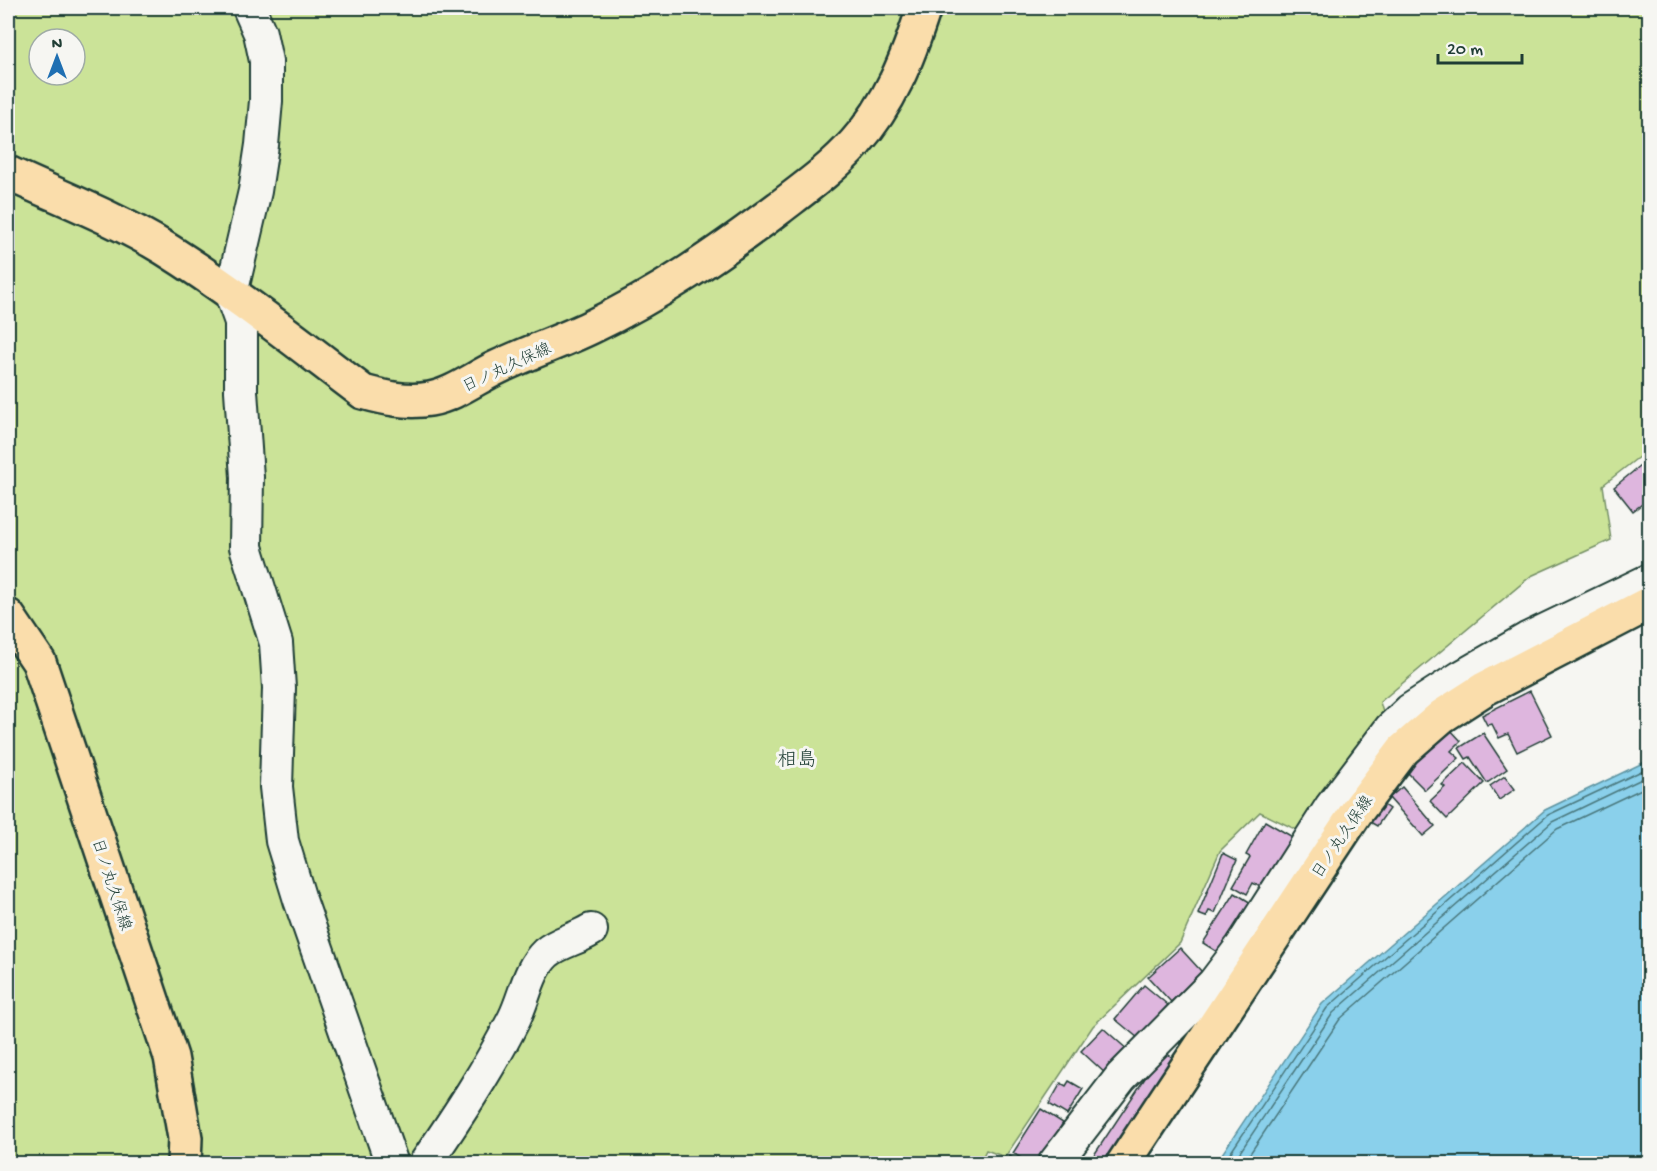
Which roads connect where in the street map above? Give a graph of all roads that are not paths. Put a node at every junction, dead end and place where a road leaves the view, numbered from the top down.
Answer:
1 (249, 8) edge
2 (924, 8) edge
3 (8, 173) edge
4 (231, 294) junction
5 (1650, 580) edge
6 (1650, 603) edge
7 (8, 616) edge
8 (591, 930) dead end
9 (1223, 992) junction
10 (184, 1164) edge
11 (392, 1164) edge
12 (425, 1164) edge
13 (1054, 1164) edge
14 (1123, 1164) edge

1 - 4 street
2 - 4 main road, 日ノ丸久保線
3 - 4 main road, 日ノ丸久保線
4 - 11 street
5 - 9 street
6 - 9 main road, 日ノ丸久保線
7 - 10 main road, 日ノ丸久保線
8 - 12 street
9 - 13 street
9 - 14 main road, 日ノ丸久保線

